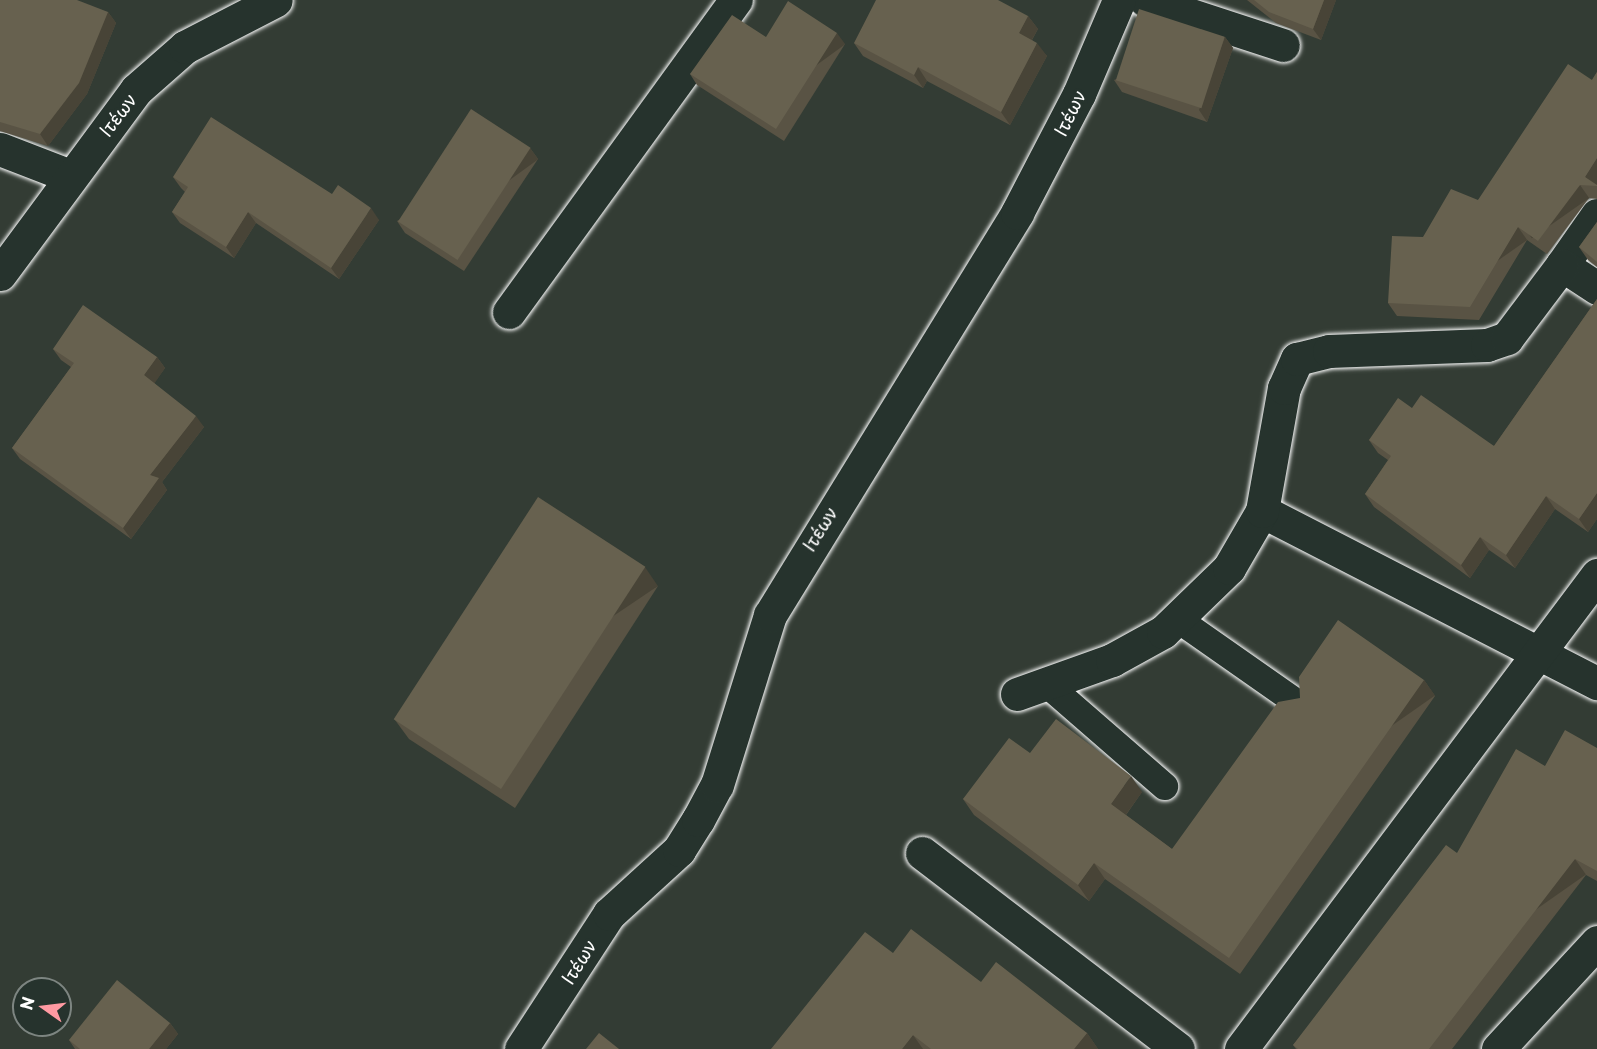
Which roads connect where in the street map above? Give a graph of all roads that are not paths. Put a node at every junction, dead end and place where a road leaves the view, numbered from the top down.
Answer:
1 (276, 0) edge
2 (736, 0) edge
3 (1119, 0) edge
4 (1145, 0) edge
5 (1283, 45) dead end
6 (0, 148) edge
7 (70, 176) junction
8 (1597, 215) edge
9 (1562, 264) junction
10 (0, 274) edge
11 (1597, 288) edge
12 (508, 312) dead end
13 (1262, 511) junction
14 (1597, 576) edge
15 (1179, 620) junction
16 (1538, 651) junction
17 (1597, 682) edge
18 (1048, 685) junction
19 (1017, 694) dead end
20 (1299, 704) edge
21 (1164, 786) dead end
22 (922, 853) dead end
23 (1597, 942) edge
24 (521, 1049) edge
25 (1178, 1049) edge
26 (1241, 1049) edge
27 (1498, 1049) edge

1 - 7 street, Ιτέων
2 - 12 street
3 - 24 street, Ιτέων
4 - 5 street
6 - 7 street
7 - 10 street, Ιτέων
8 - 9 street
9 - 11 street
9 - 13 street
13 - 15 street
13 - 16 street
14 - 16 street
15 - 18 street
15 - 20 lane
16 - 17 street
16 - 26 street
18 - 19 street
18 - 21 lane
22 - 25 street
23 - 27 street

